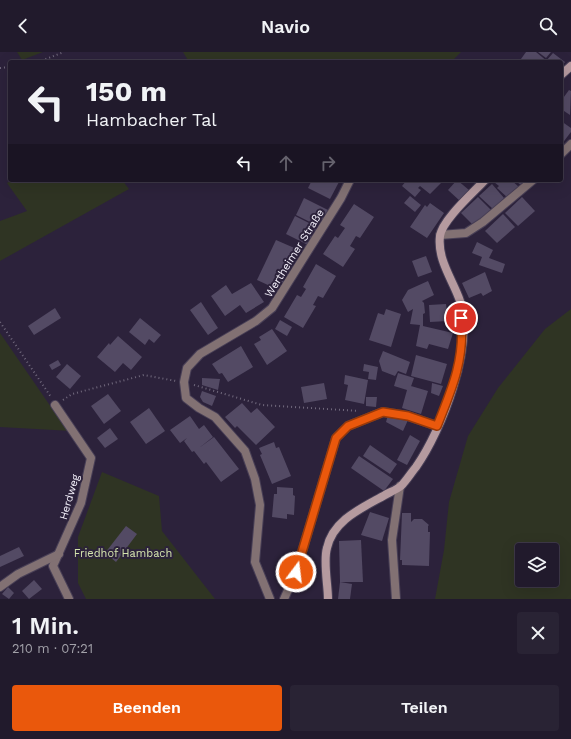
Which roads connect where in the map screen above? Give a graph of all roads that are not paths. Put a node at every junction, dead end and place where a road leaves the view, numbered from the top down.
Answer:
1 (571, 66) edge
2 (563, 73) edge
3 (571, 144) edge
4 (563, 152) edge
5 (349, 182) edge
6 (483, 182) edge
7 (531, 182) edge
8 (440, 235) junction
9 (55, 405) road end
10 (437, 426) junction
11 (400, 486) junction
12 (59, 554) junction
13 (0, 587) edge
14 (69, 599) edge
15 (270, 599) edge
16 (284, 599) edge
17 (328, 599) edge
18 (396, 599) edge

1 - 2 street
3 - 4 street
5 - 15 street, Wertheimer Straße
6 - 8 street
7 - 8 street
8 - 10 street
9 - 12 street, Herdweg
10 - 11 street
10 - 16 street
11 - 17 street
11 - 18 street
12 - 13 street
12 - 14 street, Herdweg

